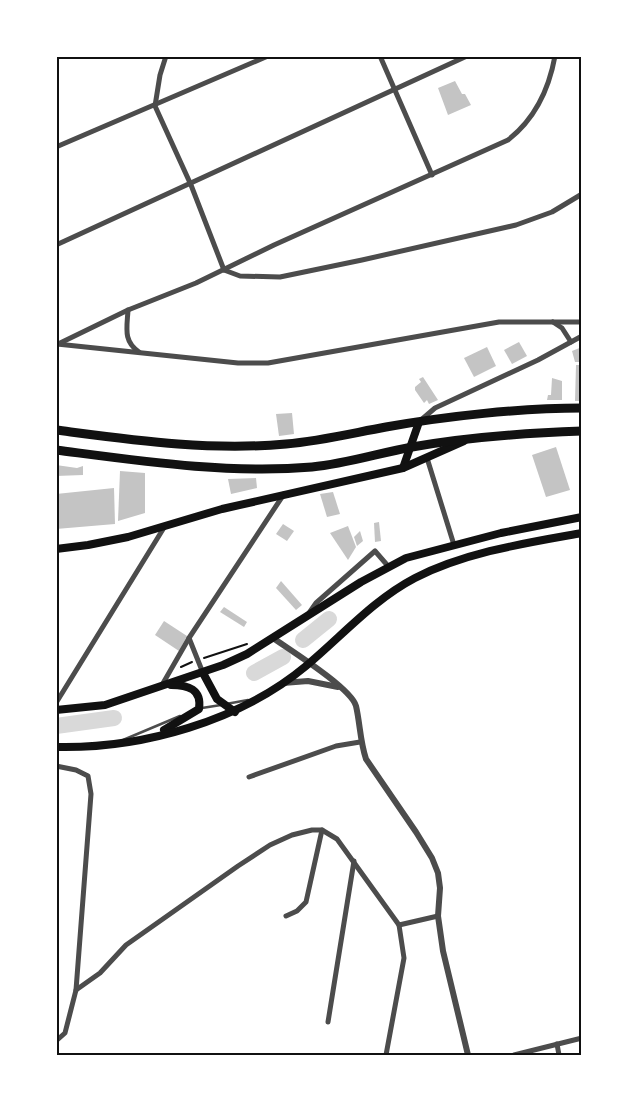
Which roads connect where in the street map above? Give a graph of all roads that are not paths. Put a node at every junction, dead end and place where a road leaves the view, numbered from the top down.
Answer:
1 (166, 56) edge
2 (268, 56) edge
3 (380, 56) edge
4 (467, 56) edge
5 (555, 56) edge
6 (396, 90) junction
7 (155, 106) junction
8 (56, 148) edge
9 (432, 175) junction
10 (191, 185) junction
11 (582, 194) edge
12 (56, 245) edge
13 (224, 270) junction
14 (128, 310) junction
15 (551, 321) junction
16 (582, 322) edge
17 (582, 336) edge
18 (571, 342) junction
19 (57, 344) edge
20 (140, 352) junction
21 (582, 408) edge
22 (419, 422) junction
23 (56, 430) edge
24 (582, 431) edge
25 (467, 439) junction
26 (412, 447) junction
27 (56, 450) edge
28 (427, 458) junction
29 (403, 468) junction
30 (284, 494) junction
31 (582, 517) edge
32 (165, 526) junction
33 (582, 533) edge
34 (454, 546) junction
35 (56, 549) edge
36 (388, 566) junction
37 (304, 620) junction
38 (189, 638) junction
39 (273, 638) junction
40 (309, 664) junction
41 (203, 673) junction
42 (283, 683) junction
43 (162, 685) junction
44 (342, 688) junction
45 (260, 698) junction
46 (56, 703) edge
47 (223, 704) junction
48 (199, 709) junction
49 (56, 710) edge
50 (234, 712) junction
51 (155, 736) junction
52 (117, 742) junction
53 (360, 742) junction
54 (56, 747) edge
55 (56, 766) edge
56 (249, 777) dead end
57 (322, 830) junction
58 (354, 861) junction
59 (286, 916) dead end
60 (438, 916) junction
61 (399, 926) junction
62 (76, 990) junction
63 (328, 1022) dead end
64 (582, 1038) edge
65 (56, 1041) edge
66 (557, 1044) junction
67 (386, 1055) edge
68 (468, 1055) edge
69 (514, 1055) edge
70 (559, 1055) edge

1 - 7 street
2 - 7 street
3 - 6 street
4 - 6 street
5 - 9 street
6 - 9 street
6 - 10 street
7 - 8 street
7 - 10 street
9 - 13 street
10 - 12 street
10 - 13 street
11 - 13 street
13 - 14 street
14 - 19 street
14 - 20 street
15 - 16 street
15 - 18 street
15 - 20 street
17 - 18 street
18 - 22 street
19 - 20 street
21 - 22 main road
22 - 23 main road
22 - 26 main road
24 - 25 main road
25 - 26 main road
25 - 28 main road
26 - 27 main road
26 - 29 main road
28 - 29 main road
28 - 34 street
29 - 30 main road
30 - 32 main road
30 - 38 street
31 - 34 main road
32 - 35 main road
32 - 46 street
33 - 40 main road
34 - 36 main road
36 - 37 main road
36 - 37 street
37 - 39 main road
38 - 41 street
38 - 43 street
39 - 40 street
39 - 41 main road
40 - 42 main road
40 - 44 street
41 - 43 main road
41 - 47 main road
42 - 44 street
42 - 45 main road
43 - 48 main road
43 - 49 main road
44 - 53 street
45 - 47 lane
45 - 50 main road
47 - 48 lane
47 - 50 main road
48 - 51 main road
48 - 52 lane
50 - 51 main road
51 - 52 main road
52 - 54 main road
53 - 56 street
53 - 60 street
55 - 62 street
57 - 58 street
57 - 59 street
57 - 62 street
58 - 61 street
58 - 63 street
60 - 61 street
60 - 68 street
61 - 67 street
62 - 65 street
64 - 66 street
66 - 69 street
66 - 70 street

